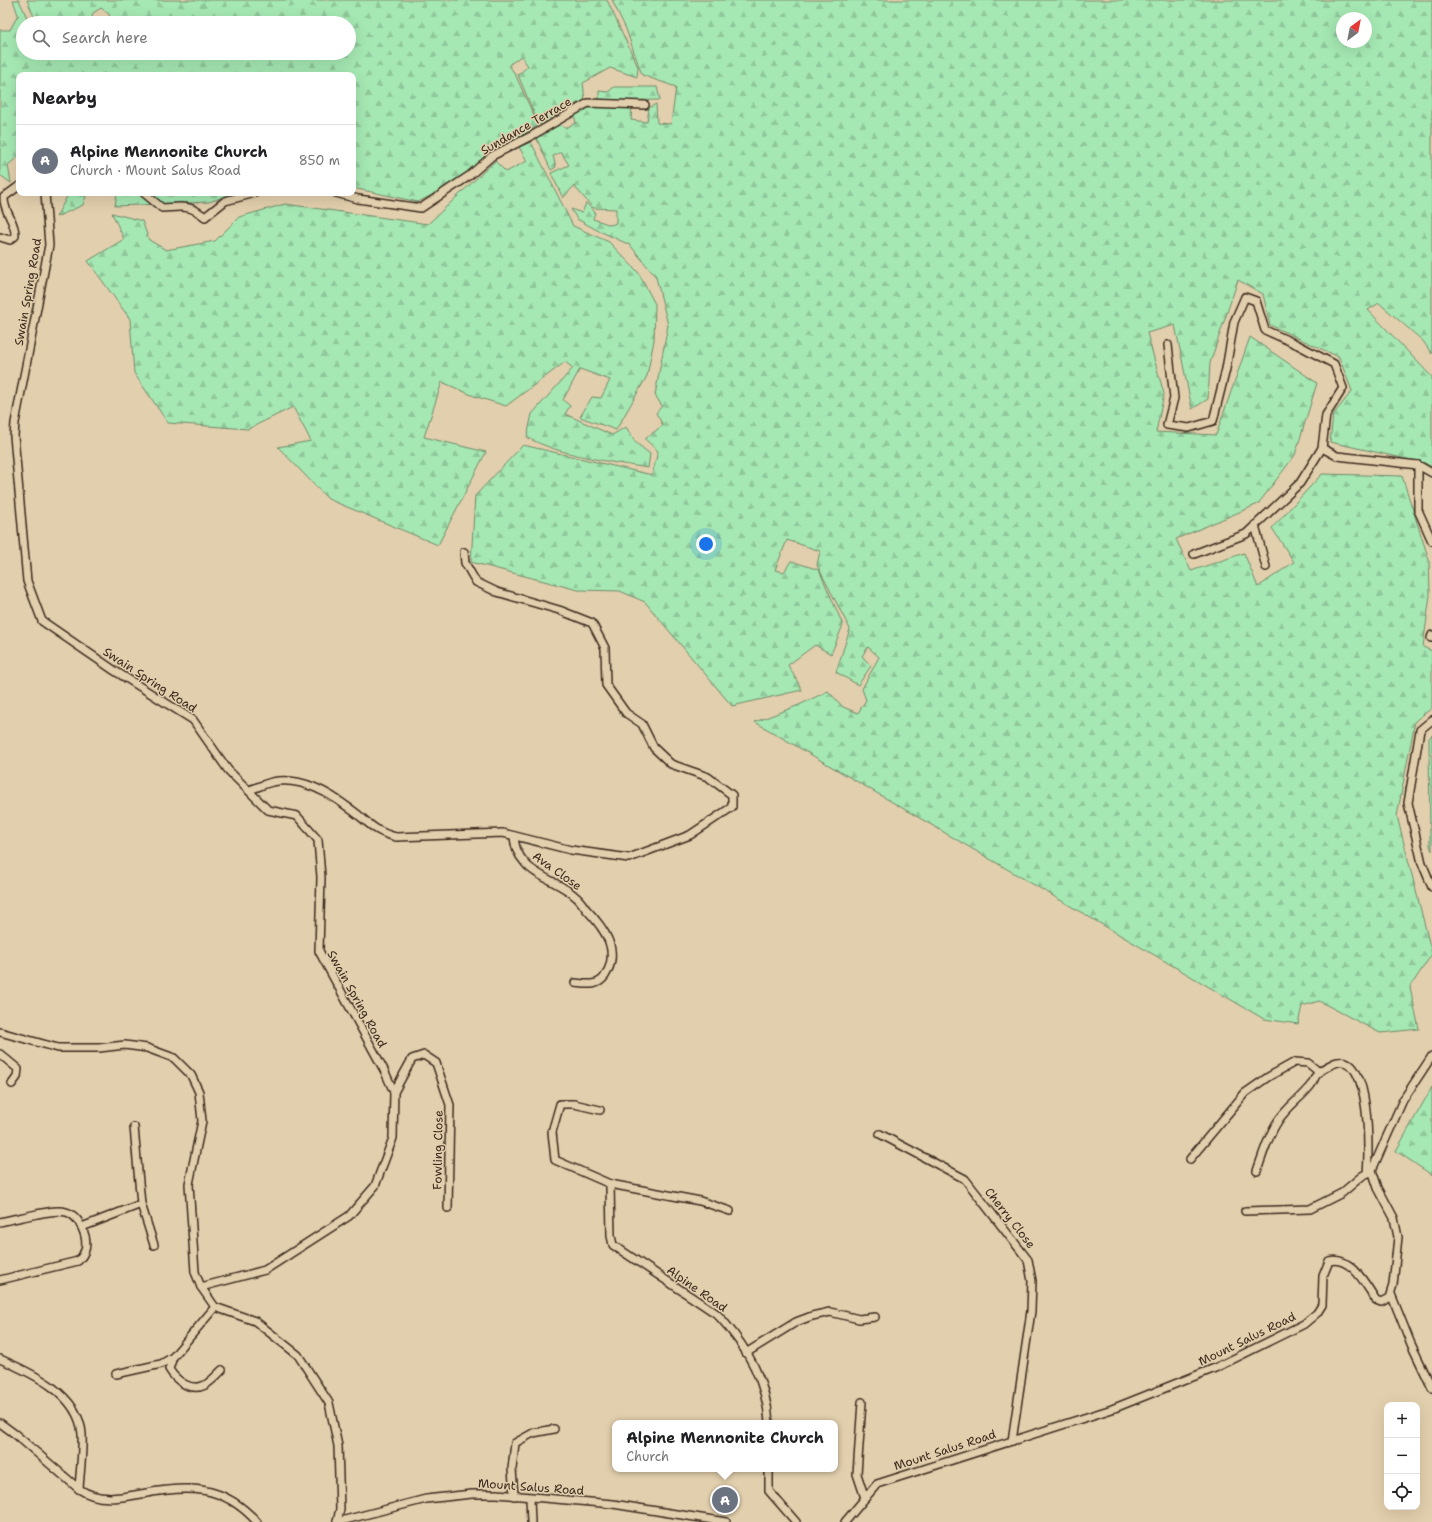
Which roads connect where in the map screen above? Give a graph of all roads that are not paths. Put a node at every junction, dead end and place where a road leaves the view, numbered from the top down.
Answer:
1 (645, 105) dead end
2 (16, 188) edge
3 (45, 196) edge
4 (148, 196) edge
5 (245, 196) edge
6 (347, 196) edge
7 (0, 237) edge
8 (1168, 345) dead end
9 (1322, 448) junction
10 (1418, 465) junction
11 (1432, 473) edge
12 (1255, 525) junction
13 (1432, 541) edge
14 (464, 552) dead end
15 (1194, 554) dead end
16 (1266, 566) dead end
17 (1432, 720) edge
18 (249, 790) junction
19 (514, 836) junction
20 (1432, 887) edge
21 (575, 983) dead end
22 (0, 1032) edge
23 (0, 1054) edge
24 (1432, 1056) edge
25 (1319, 1072) junction
26 (12, 1084) dead end
27 (394, 1092) junction
28 (600, 1110) dead end
29 (134, 1127) dead end
30 (880, 1134) dead end
31 (1190, 1159) dead end
32 (1257, 1171) dead end
33 (1370, 1172) junction
34 (610, 1184) junction
35 (141, 1204) junction
36 (448, 1208) dead end
37 (730, 1211) dead end
38 (1245, 1211) dead end
39 (0, 1222) edge
40 (82, 1227) junction
41 (154, 1245) dead end
42 (0, 1280) edge
43 (200, 1287) junction
44 (1391, 1294) junction
45 (216, 1307) junction
46 (875, 1318) dead end
47 (746, 1353) junction
48 (173, 1357) junction
49 (0, 1360) edge
50 (222, 1370) dead end
51 (116, 1374) dead end
52 (1432, 1388) edge
53 (862, 1402) dead end
54 (768, 1420) edge
55 (0, 1423) edge
56 (554, 1429) dead end
57 (1012, 1441) junction
58 (769, 1472) edge
59 (79, 1489) junction
60 (514, 1496) junction
61 (530, 1498) junction
62 (865, 1498) junction
63 (702, 1520) edge
64 (257, 1522) edge
65 (337, 1522) edge
66 (531, 1522) edge
67 (726, 1522) edge
68 (796, 1522) edge
69 (845, 1522) edge

1 - 6 street, Sundance Terrace
2 - 7 street, Swain Spring Road
3 - 18 street, Swain Spring Road
4 - 5 street
8 - 9 street
9 - 10 street
9 - 12 street
10 - 11 street
10 - 13 street
12 - 15 street
12 - 16 street
14 - 19 street
17 - 20 street
18 - 19 street
18 - 27 street, Swain Spring Road
19 - 21 street, Ava Close
22 - 43 street
23 - 26 street
24 - 33 street
25 - 31 street
25 - 32 street
25 - 33 street
27 - 36 street, Fowling Close
27 - 43 street, Swain Spring Road
28 - 34 street
29 - 35 street
30 - 57 street, Cherry Close
33 - 38 street
33 - 44 street
34 - 37 street
34 - 47 street, Alpine Road
35 - 40 street
35 - 41 street
39 - 40 street
40 - 42 street
43 - 45 street
44 - 52 street
44 - 57 street, Mount Salus Road
45 - 48 street
45 - 65 street
46 - 47 street
47 - 54 street, Alpine Road
48 - 50 street
48 - 51 street
49 - 59 street
53 - 62 street
55 - 59 street
56 - 60 street
57 - 62 street, Mount Salus Road
58 - 68 street
59 - 64 street
60 - 61 street, Mount Salus Road
60 - 65 street, Mount Salus Road
61 - 63 street, Mount Salus Road
61 - 66 street
62 - 69 street, Mount Salus Road
63 - 67 street, Mount Salus Road

